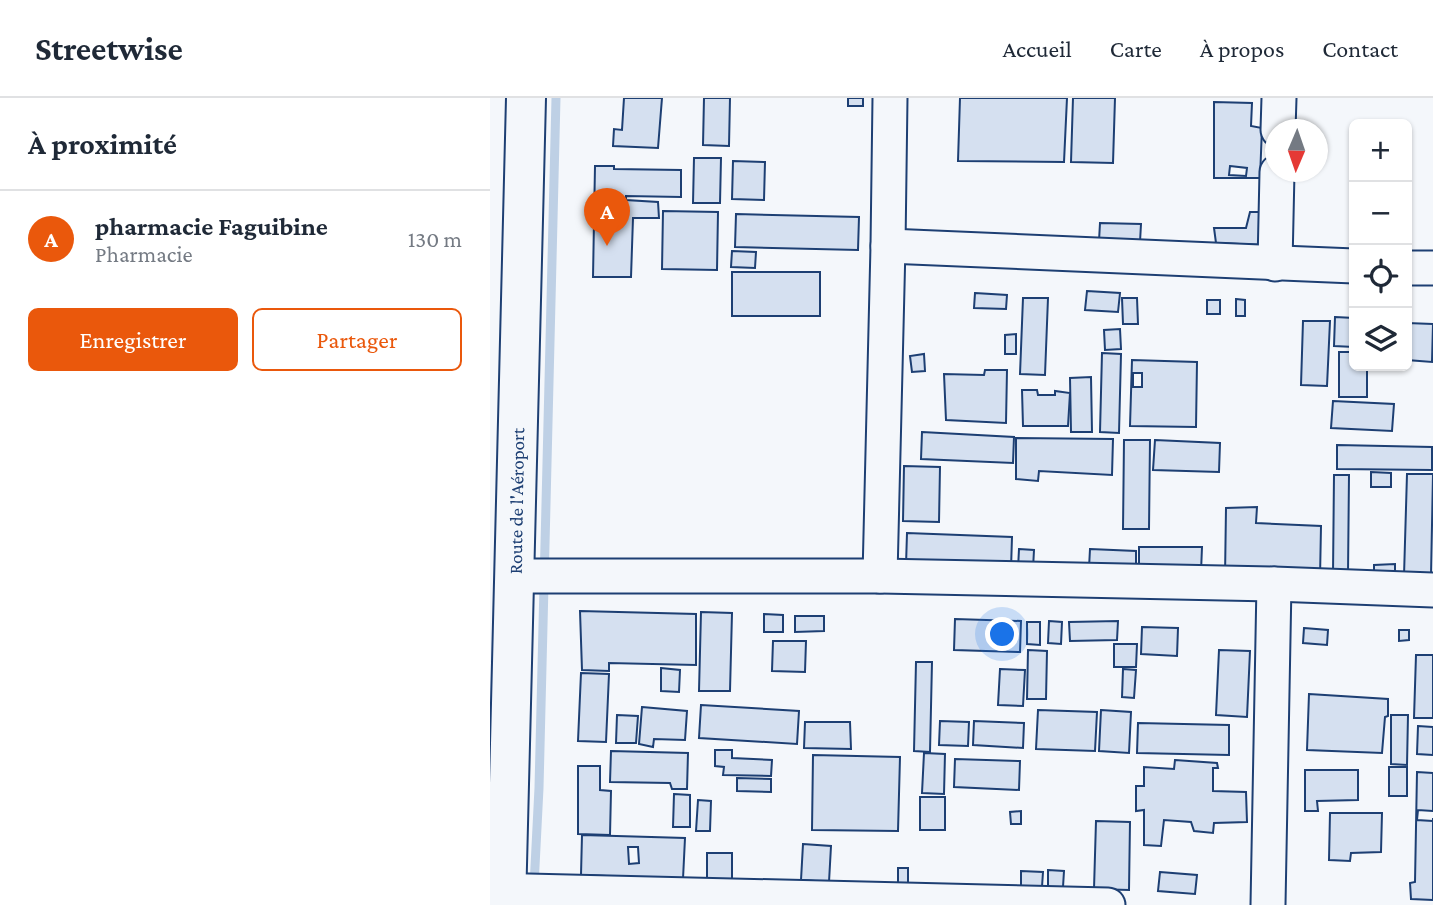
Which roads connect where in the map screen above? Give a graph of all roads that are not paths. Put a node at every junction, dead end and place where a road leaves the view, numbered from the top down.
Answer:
1 (526, 98) edge
2 (890, 98) edge
3 (1279, 98) edge
4 (1278, 119) edge
5 (1277, 182) edge
6 (888, 246) junction
7 (1275, 264) junction
8 (1349, 266) edge
9 (1412, 268) edge
10 (1433, 268) edge
11 (514, 576) junction
12 (880, 576) junction
13 (1273, 584) junction
14 (1433, 590) edge
15 (501, 895) edge
16 (551, 898) edge
17 (1108, 905) edge
18 (1268, 905) edge

1 - 11 highway, Route de l'Aéroport
2 - 6 street
3 - 4 street
5 - 7 street
6 - 7 street
6 - 12 street
7 - 8 street
9 - 10 street
11 - 12 street
11 - 15 highway, Route de l'Aéroport
12 - 13 street
13 - 14 street
13 - 18 street
15 - 16 street
16 - 17 street

